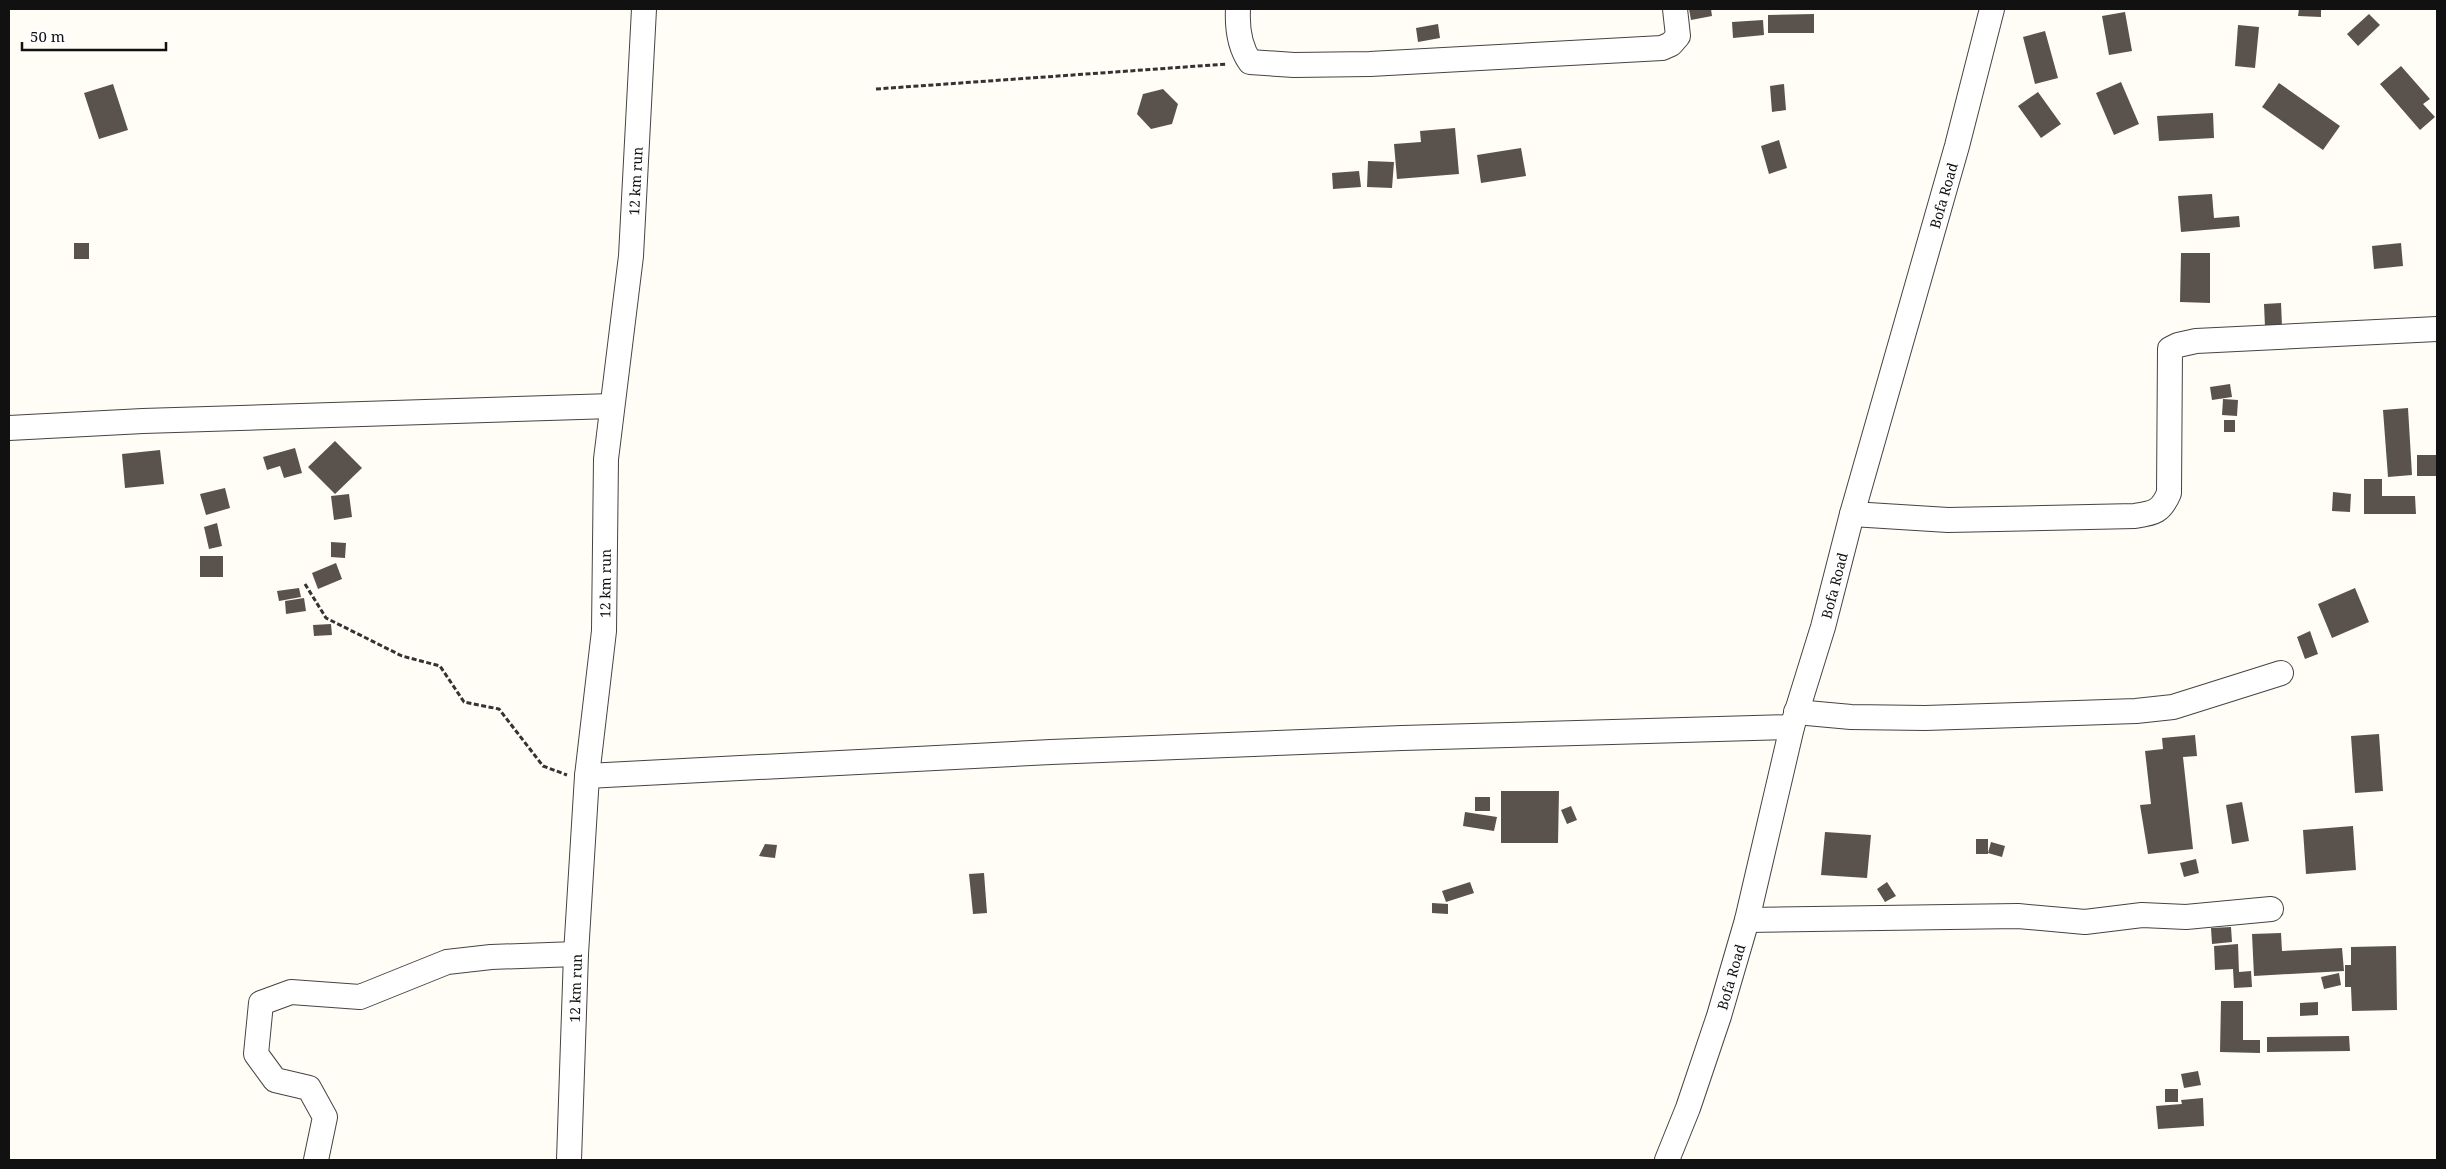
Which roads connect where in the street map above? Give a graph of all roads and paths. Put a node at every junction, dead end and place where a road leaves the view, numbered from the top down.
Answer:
1 (644, 9) edge
2 (1238, 9) edge
3 (1675, 9) edge
4 (1992, 9) edge
5 (1250, 62) junction
6 (876, 89) dead end
7 (2437, 329) edge
8 (612, 406) junction
9 (9, 428) edge
10 (1852, 514) junction
11 (305, 584) dead end
12 (2280, 673) dead end
13 (1794, 720) junction
14 (587, 779) junction
15 (2271, 909) dead end
16 (1747, 920) junction
17 (576, 954) junction
18 (316, 1160) edge
19 (569, 1160) edge
20 (1667, 1160) edge

1 - 8 street, 12 km run
2 - 5 street
3 - 5 street
4 - 10 street, Bofa Road
5 - 6 path
7 - 10 street
8 - 9 street
8 - 14 street, 12 km run
10 - 13 street, Bofa Road
11 - 14 path
12 - 13 street
13 - 14 street
13 - 16 street, Bofa Road
14 - 17 street, 12 km run
15 - 16 street
16 - 20 street, Bofa Road
17 - 18 street
17 - 19 street, 12 km run

